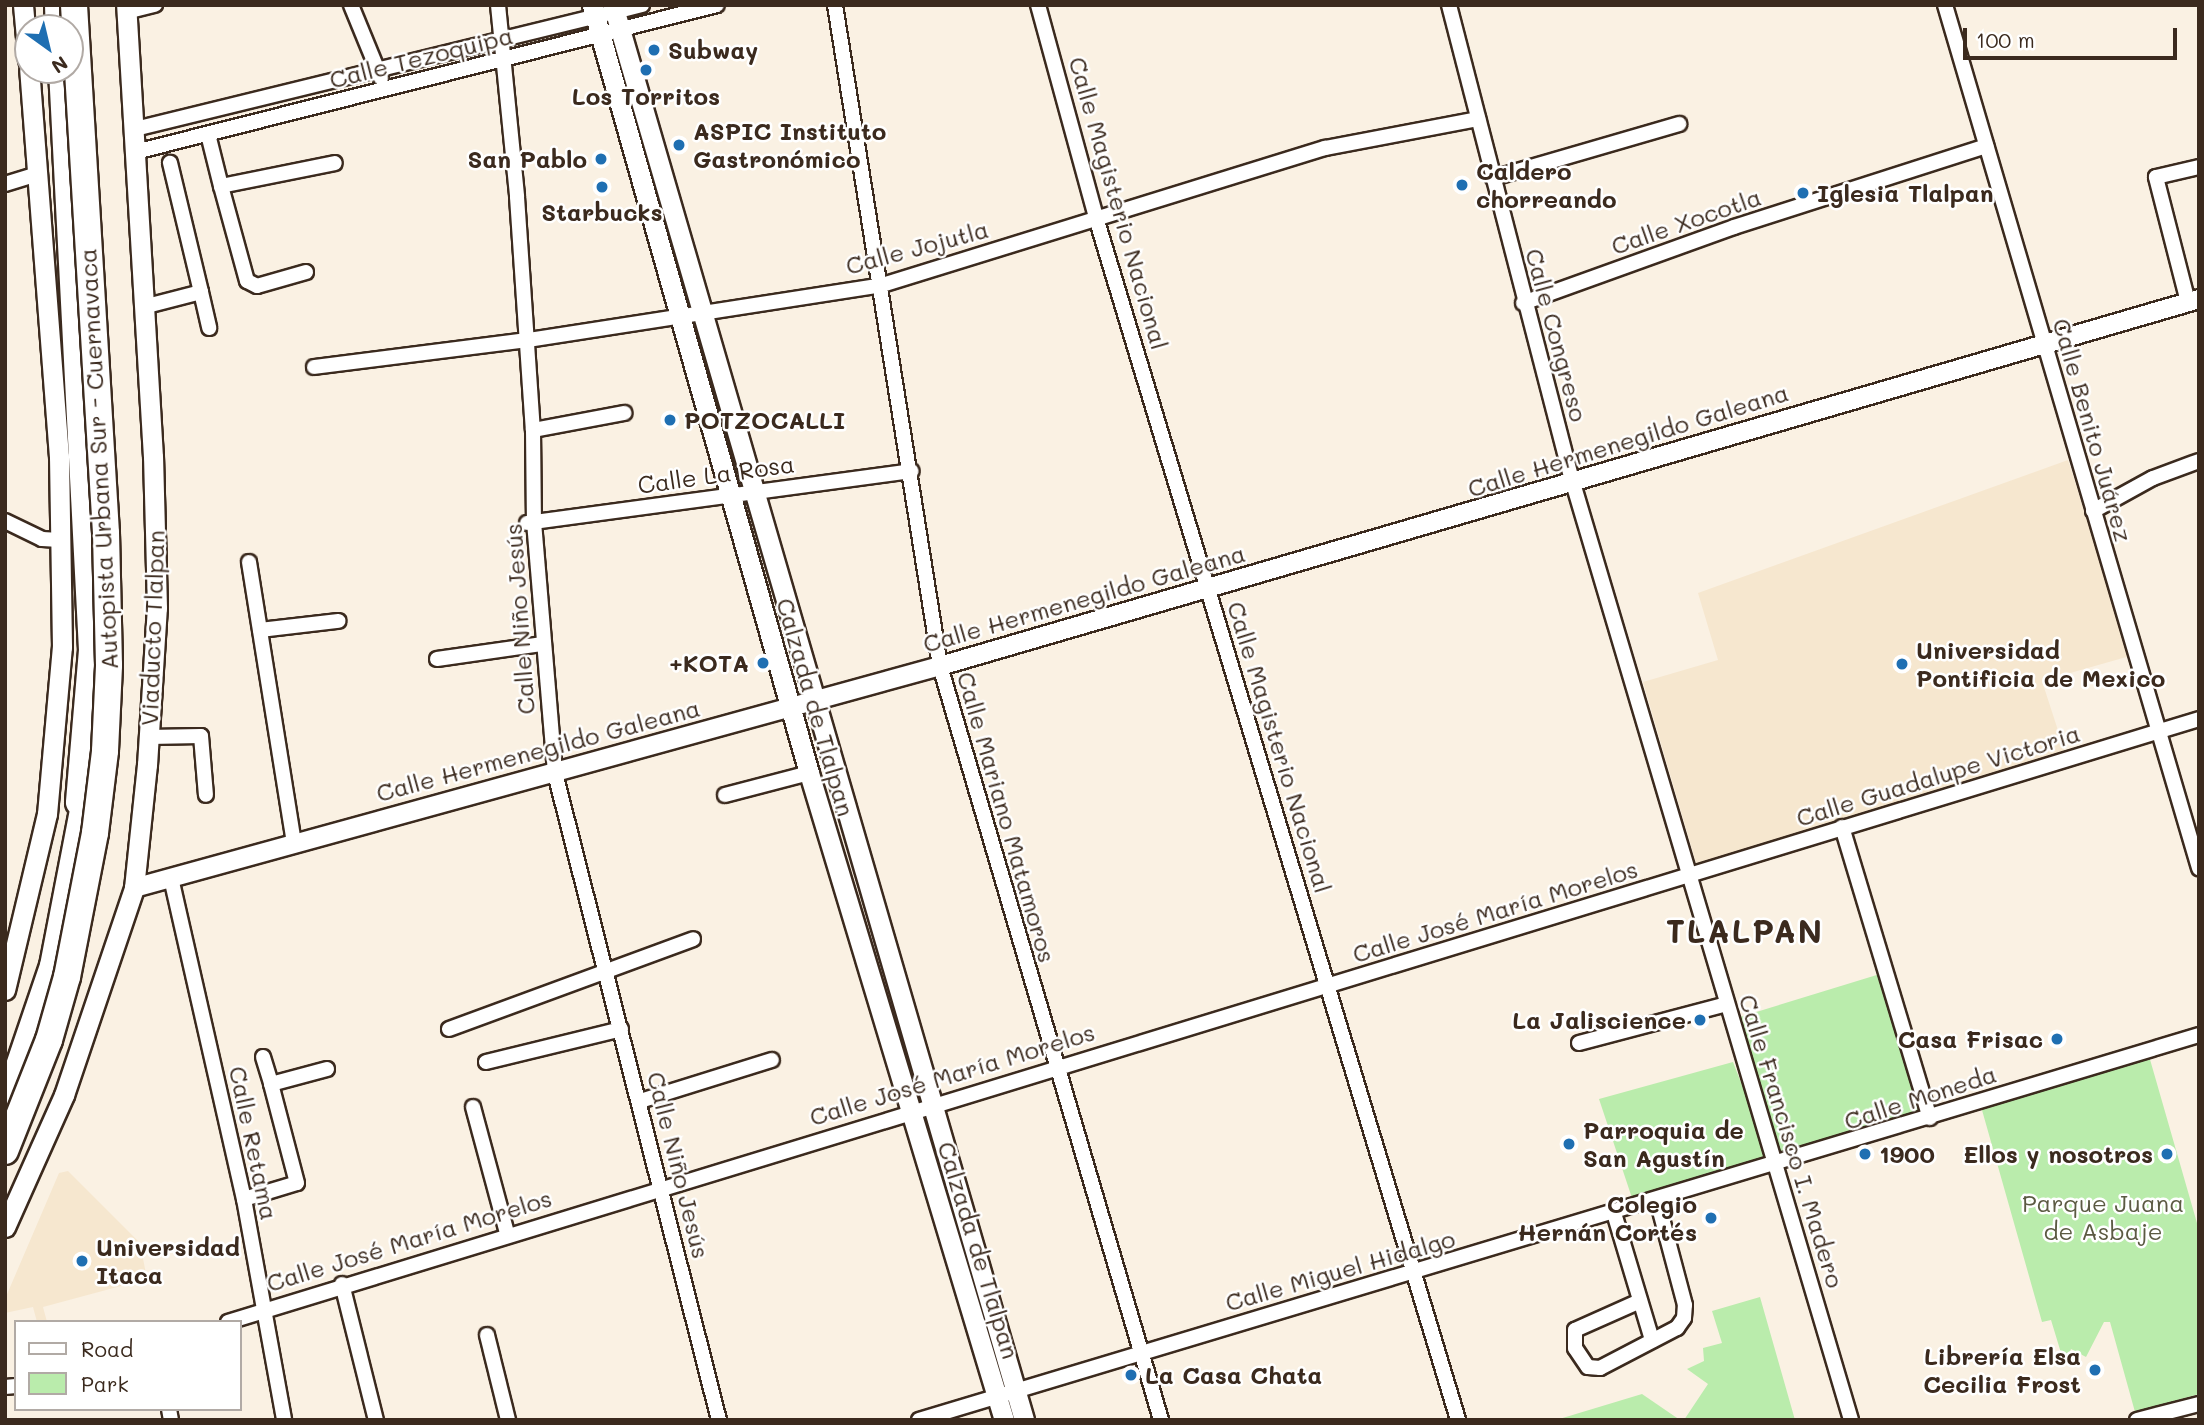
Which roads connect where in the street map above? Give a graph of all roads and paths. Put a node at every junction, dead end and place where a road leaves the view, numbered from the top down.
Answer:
1 (155, 5) edge
2 (351, 5) edge
3 (498, 5) edge
4 (642, 5) edge
5 (717, 5) edge
6 (835, 5) edge
7 (1038, 5) edge
8 (1448, 5) edge
9 (1945, 5) edge
10 (126, 9) edge
11 (605, 17) edge
12 (503, 36) junction
13 (507, 58) junction
14 (377, 71) junction
15 (30, 84) edge
16 (63, 84) edge
17 (68, 84) edge
18 (76, 84) edge
19 (388, 89) junction
20 (1478, 119) junction
21 (1679, 124) dead end
22 (135, 129) junction
23 (208, 134) junction
24 (1986, 146) junction
25 (135, 152) junction
26 (170, 163) dead end
27 (335, 163) dead end
28 (2199, 167) edge
29 (38, 174) junction
30 (1493, 178) junction
31 (5, 184) edge
32 (221, 186) junction
33 (1097, 221) junction
34 (306, 272) dead end
35 (2199, 281) edge
36 (881, 285) junction
37 (201, 292) junction
38 (2191, 298) edge
39 (1523, 303) junction
40 (143, 307) junction
41 (701, 311) junction
42 (679, 315) junction
43 (209, 328) dead end
44 (528, 340) junction
45 (2043, 341) junction
46 (314, 367) dead end
47 (624, 413) dead end
48 (533, 430) junction
49 (2199, 461) edge
50 (912, 471) junction
51 (1573, 483) junction
52 (753, 492) junction
53 (730, 496) junction
54 (2093, 511) junction
55 (5, 521) edge
56 (530, 523) junction
57 (60, 540) junction
58 (248, 562) dead end
59 (1209, 587) junction
60 (338, 621) dead end
61 (260, 631) junction
62 (543, 644) junction
63 (437, 659) dead end
64 (940, 666) junction
65 (812, 699) junction
66 (789, 705) junction
67 (2199, 719) edge
68 (2158, 731) junction
69 (149, 737) junction
70 (555, 773) junction
71 (809, 773) junction
72 (206, 795) dead end
73 (724, 795) dead end
74 (1842, 827) junction
75 (294, 842) junction
76 (2199, 868) edge
77 (1690, 875) junction
78 (171, 878) junction
79 (134, 888) junction
80 (693, 939) dead end
81 (606, 970) junction
82 (1328, 986) junction
83 (5, 990) edge
84 (1727, 1004) junction
85 (621, 1028) junction
86 (449, 1029) dead end
87 (2199, 1035) edge
88 (1579, 1043) dead end
89 (263, 1057) dead end
90 (772, 1060) dead end
91 (486, 1062) dead end
92 (1055, 1065) junction
93 (327, 1069) dead end
94 (271, 1084) junction
95 (5, 1091) edge
96 (640, 1101) junction
97 (932, 1103) junction
98 (5, 1107) edge
99 (473, 1107) dead end
100 (912, 1110) junction
101 (1930, 1118) junction
102 (5, 1153) edge
103 (1775, 1166) junction
104 (662, 1186) junction
105 (244, 1199) junction
106 (1657, 1200) junction
107 (1614, 1213) junction
108 (5, 1227) edge
109 (508, 1233) junction
110 (1415, 1272) junction
111 (342, 1284) junction
112 (1640, 1301) junction
113 (264, 1309) junction
114 (234, 1320) edge
115 (487, 1335) dead end
116 (1651, 1339) junction
117 (1139, 1353) junction
118 (1007, 1394) junction
119 (2199, 1404) edge
120 (284, 1420) edge
121 (376, 1420) edge
122 (508, 1420) edge
123 (719, 1420) edge
124 (919, 1420) edge
125 (1004, 1420) edge
126 (1024, 1420) edge
127 (1161, 1420) edge
128 (1458, 1420) edge
129 (1851, 1420) edge
130 (2137, 1420) edge

1 - 10 street
2 - 14 street
3 - 12 street, Calle Niño Jesús
4 - 11 street, Calle Tezoquipa
5 - 11 street, Calle Tezoquipa
6 - 36 street, Calle Mariano Matamoros
7 - 33 street, Calle Magisterio Nacional
8 - 20 street, Calle Congreso
9 - 24 street, Calle Benito Juárez
10 - 22 main road, Viaducto Tlalpan
11 - 12 street, Calle Tezoquipa
11 - 13 street, Calle Tezoquipa
11 - 41 main road, Calzada de Tlalpan
11 - 42 main road, Calzada de Tlalpan
12 - 13 street, Calle Niño Jesús
12 - 14 street, Calle Tezoquipa
13 - 19 street, Calle Tezoquipa
13 - 44 street, Calle Niño Jesús
14 - 19 street
14 - 22 street, Calle Tezoquipa
15 - 29 main road
16 - 95 highway
17 - 98 highway, Autopista Urbana Sur - Cuernavaca
18 - 102 highway, Autopista Urbana Sur - Cuernavaca, bridge
19 - 23 street, Calle Tezoquipa
20 - 30 street, Calle Congreso
20 - 33 street, Calle Jojutla
21 - 30 street
22 - 25 main road, Viaducto Tlalpan
23 - 25 street, Calle Tezoquipa
23 - 32 street
24 - 39 street, Calle Xocotla
24 - 45 street, Calle Benito Juárez
25 - 40 main road, Viaducto Tlalpan
26 - 37 street
27 - 32 street
28 - 38 street
29 - 31 street
29 - 57 main road
30 - 39 street, Calle Congreso
32 - 34 street
33 - 36 street, Calle Jojutla
33 - 59 street, Calle Magisterio Nacional
35 - 38 street
36 - 41 street, Calle Jojutla
36 - 50 street, Calle Mariano Matamoros
37 - 40 street
37 - 43 street
38 - 45 street, Calle Hermenegildo Galeana
39 - 51 street, Calle Congreso
40 - 69 main road, Viaducto Tlalpan
41 - 42 street, Calle Jojutla
41 - 52 main road, Calzada de Tlalpan
42 - 44 street, Calle Jojutla
42 - 53 main road, Calzada de Tlalpan
44 - 46 street, Calle Jojutla
44 - 48 street, Calle Niño Jesús
45 - 51 street, Calle Hermenegildo Galeana
45 - 54 street, Calle Benito Juárez
47 - 48 street
48 - 56 street, Calle Niño Jesús
49 - 54 street
50 - 52 street, Calle La Rosa
50 - 64 street, Calle Mariano Matamoros
51 - 59 street, Calle Hermenegildo Galeana
51 - 77 street, Calle Congreso
52 - 53 street, Calle La Rosa
52 - 65 main road, Calzada de Tlalpan
53 - 56 street, Calle La Rosa
53 - 66 main road, Calzada de Tlalpan
54 - 68 street, Calle Benito Juárez
55 - 57 street
56 - 62 street, Calle Niño Jesús
57 - 83 main road
58 - 61 street
59 - 64 street, Calle Hermenegildo Galeana
59 - 82 street, Calle Magisterio Nacional
60 - 61 street
61 - 75 street
62 - 63 street
62 - 70 street, Calle Niño Jesús
64 - 65 street, Calle Hermenegildo Galeana
64 - 92 street, Calle Mariano Matamoros
65 - 66 street, Calle Hermenegildo Galeana
65 - 97 main road, Calzada de Tlalpan
66 - 70 street, Calle Hermenegildo Galeana
66 - 71 main road, Calzada de Tlalpan
67 - 68 street, Calle Guadalupe Victoria
68 - 74 street, Calle Guadalupe Victoria
68 - 76 street, Calle Benito Juárez
69 - 72 street
69 - 79 main road, Viaducto Tlalpan
70 - 75 street, Calle Hermenegildo Galeana
70 - 81 street, Calle Niño Jesús
71 - 73 street
71 - 100 main road, Calzada de Tlalpan
74 - 77 street, Calle Guadalupe Victoria
74 - 101 street
75 - 78 street, Calle Hermenegildo Galeana
77 - 82 street, Calle José María Morelos
77 - 84 street, Calle Francisco I. Madero
78 - 79 street, Calle Hermenegildo Galeana
78 - 105 street, Calle Retama
79 - 108 main road, Viaducto Tlalpan
80 - 81 street
81 - 85 street, Calle Niño Jesús
81 - 86 street
82 - 92 street, Calle José María Morelos
82 - 110 street, Calle Magisterio Nacional
84 - 88 street
84 - 103 street, Calle Francisco I. Madero
85 - 91 street
85 - 96 street, Calle Niño Jesús
87 - 101 street, Calle Moneda
89 - 94 street
90 - 96 street
92 - 97 street, Calle José María Morelos
92 - 117 street, Calle Mariano Matamoros
93 - 94 street
94 - 105 street
96 - 104 street, Calle Niño Jesús
97 - 100 street, Calle José María Morelos
97 - 118 main road, Calzada de Tlalpan
99 - 109 street
100 - 104 street, Calle José María Morelos
100 - 118 main road, Calzada de Tlalpan
101 - 103 street, Calle Moneda
103 - 106 street, Calle Miguel Hidalgo
103 - 129 street, Calle Francisco I. Madero
104 - 109 street, Calle José María Morelos
104 - 123 street, Calle Niño Jesús
105 - 113 street, Calle Retama
106 - 107 street, Calle Miguel Hidalgo
106 - 116 street
107 - 110 street, Calle Miguel Hidalgo
107 - 112 street
109 - 111 street, Calle José María Morelos
110 - 117 street, Calle Miguel Hidalgo
110 - 128 street, Calle Magisterio Nacional
111 - 113 street, Calle José María Morelos
111 - 121 street
112 - 116 street
112 - 116 street
113 - 114 street, Calle José María Morelos
113 - 120 street, Calle Retama
115 - 122 street
117 - 118 street, Calle Miguel Hidalgo
117 - 127 street, Calle Mariano Matamoros
118 - 124 street, Calle Miguel Hidalgo
118 - 125 main road, Calzada de Tlalpan
118 - 126 main road, Calzada de Tlalpan
119 - 130 street

